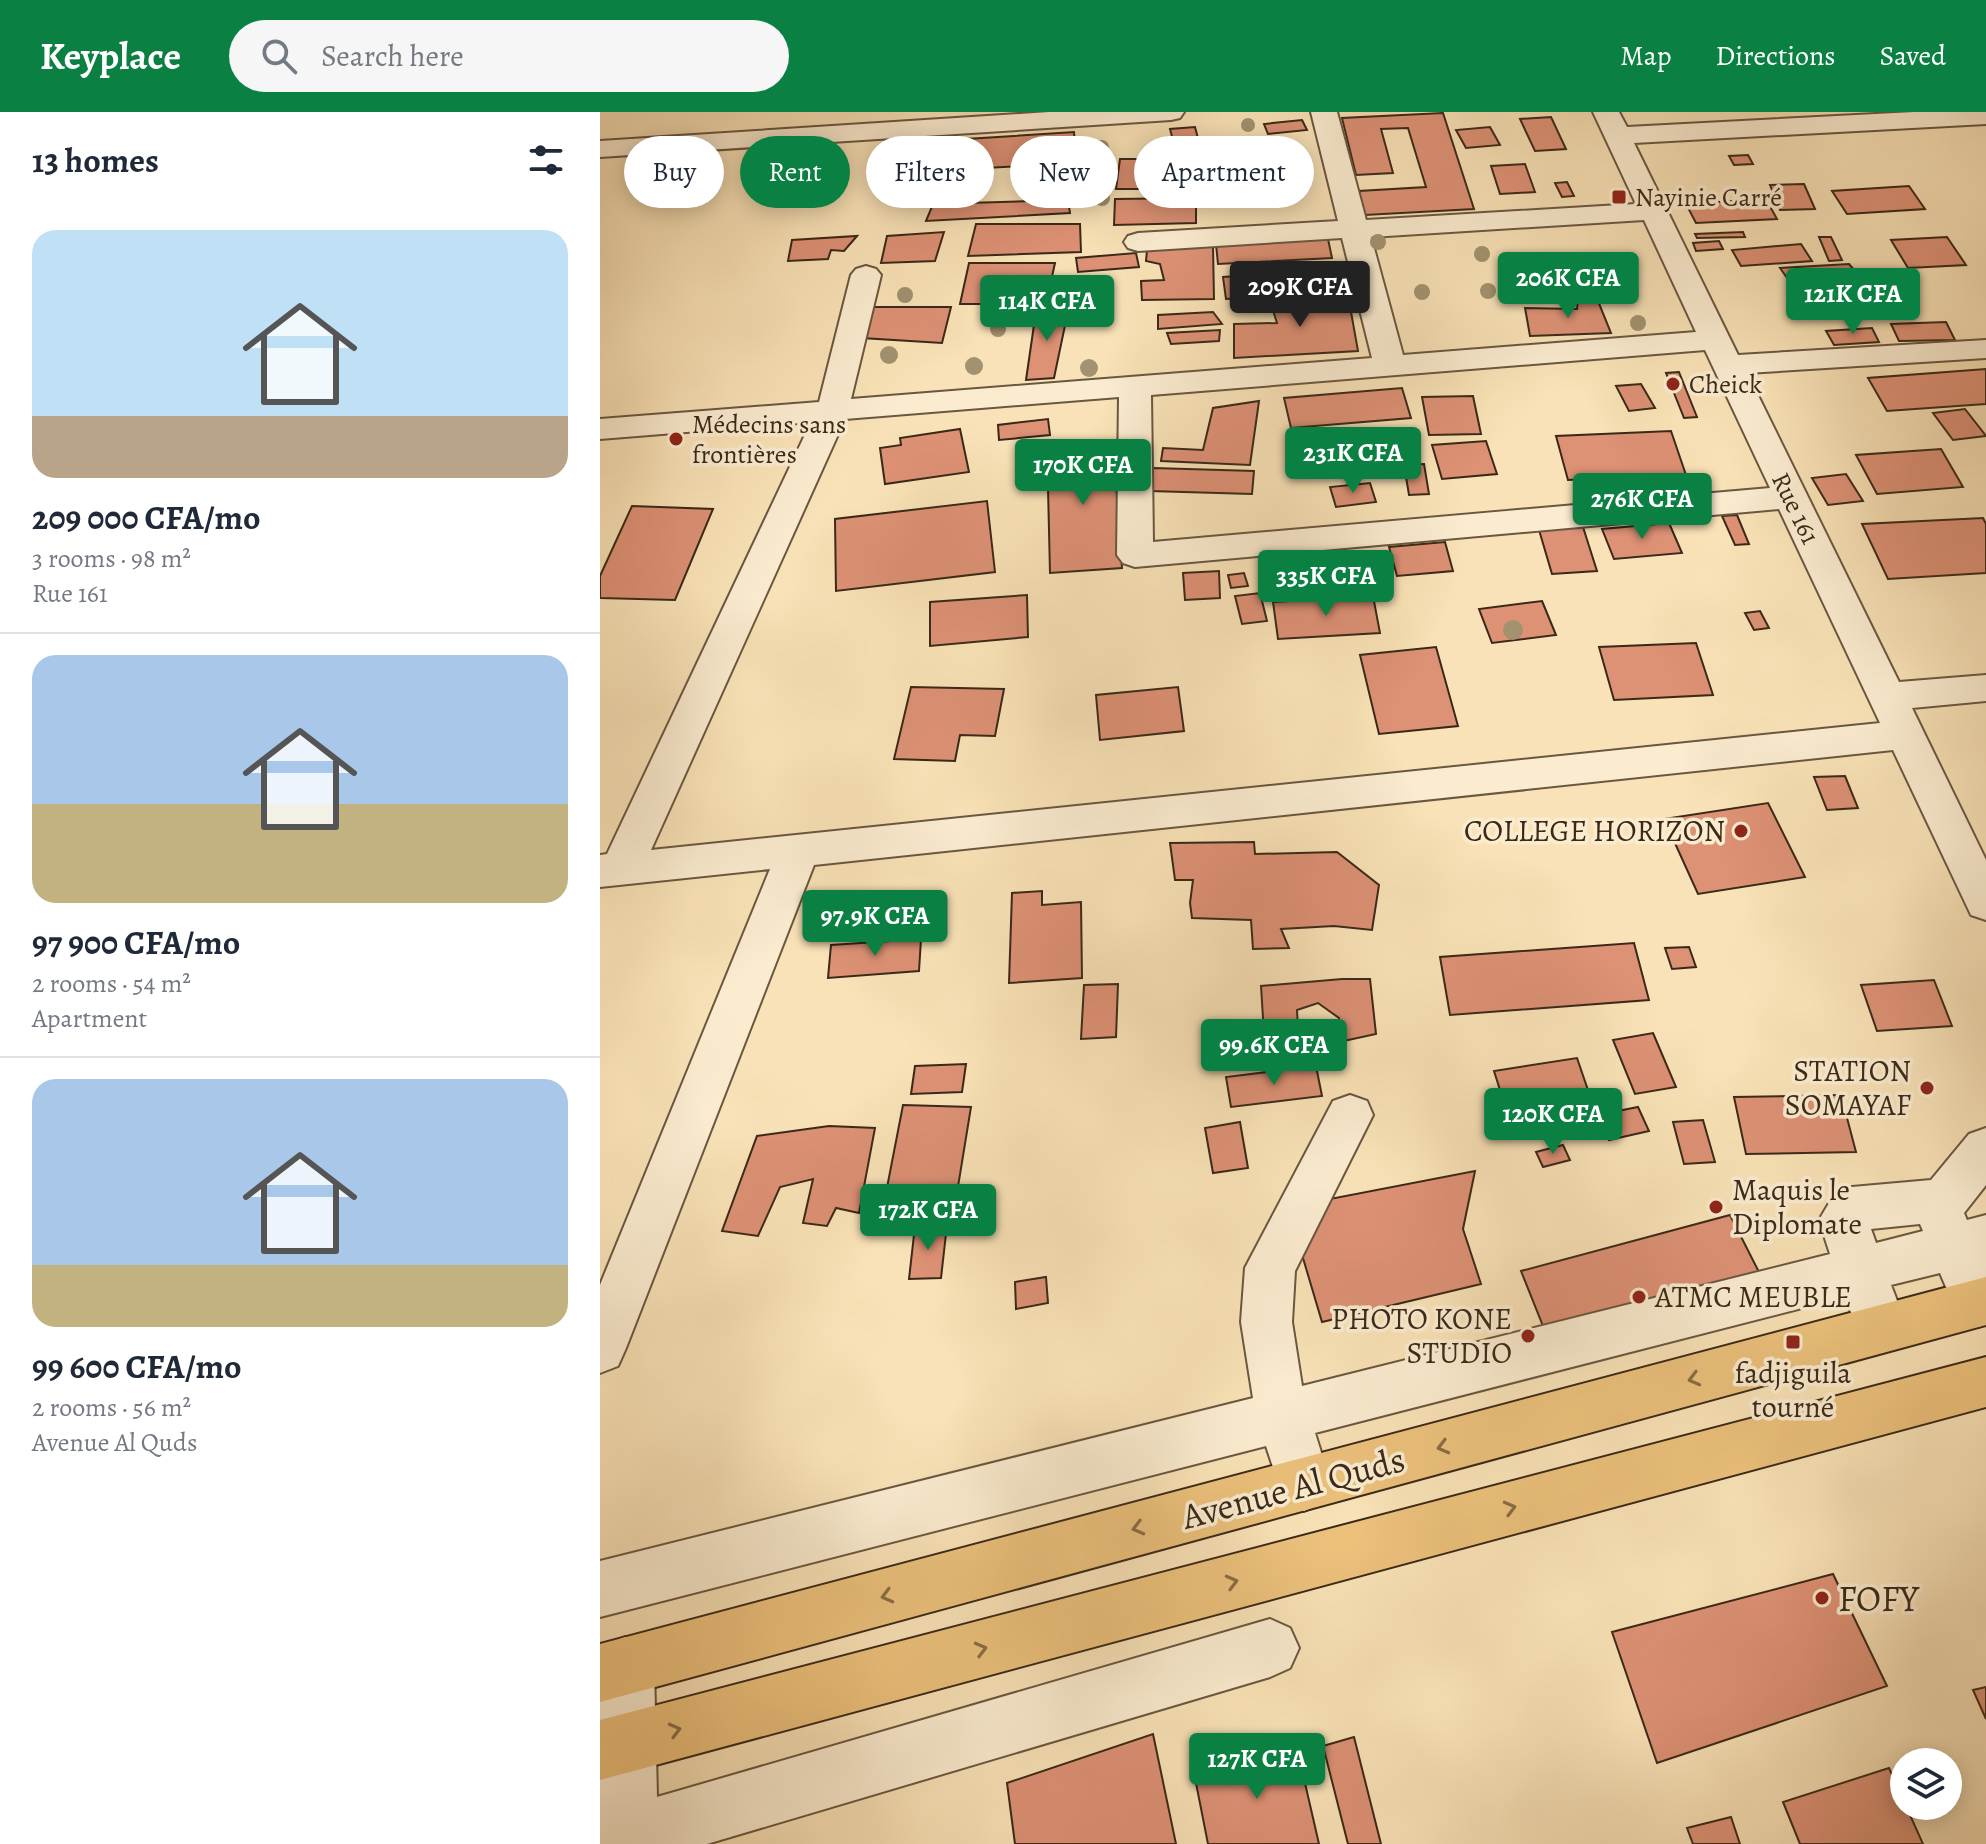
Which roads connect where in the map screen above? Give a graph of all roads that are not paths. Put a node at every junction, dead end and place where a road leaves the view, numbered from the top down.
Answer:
1 (1171, 112) edge
2 (1324, 112) edge
3 (1986, 116) edge
4 (949, 119) edge
5 (1611, 124) edge
6 (600, 149) edge
7 (1653, 211) junction
8 (1355, 229) junction
9 (1138, 242) dead end
10 (866, 275) dead end
11 (1986, 349) edge
12 (1721, 353) junction
13 (1390, 366) junction
14 (1135, 386) junction
15 (833, 409) junction
16 (600, 429) edge
17 (1791, 497) junction
18 (1986, 688) edge
19 (1887, 697) junction
20 (1905, 735) junction
21 (799, 850) junction
22 (610, 870) edge
23 (1986, 903) edge
24 (1350, 1115) dead end
25 (1986, 1149) edge
26 (1959, 1231) edge
27 (1859, 1270) junction
28 (1982, 1302) edge
29 (1882, 1329) junction
30 (600, 1348) edge
31 (1986, 1382) edge
32 (1283, 1416) junction
33 (1304, 1484) junction
34 (600, 1589) edge
35 (1270, 1648) dead end
36 (613, 1669) edge
37 (613, 1747) edge
38 (619, 1842) edge

1 - 4 street
2 - 8 street
3 - 5 street
4 - 6 street
5 - 7 street, Rue 161
7 - 8 street
7 - 12 street, Rue 161
8 - 9 street
8 - 13 street
10 - 15 street
11 - 12 street
12 - 13 street
12 - 17 street, Rue 161
13 - 14 street
14 - 15 street
14 - 17 street
15 - 16 street
15 - 22 street
17 - 19 street, Rue 161
18 - 19 street
19 - 20 street, Rue 161
20 - 21 street
20 - 23 street, Rue 161
21 - 22 street
21 - 30 street
24 - 32 street
25 - 26 street
26 - 27 street
26 - 28 street
27 - 29 street
27 - 32 street
28 - 29 main road, Avenue Al Quds
29 -> 33 main road, Avenue Al Quds
37 -> 31 main road
32 - 33 street
32 - 34 street
33 -> 36 main road, Avenue Al Quds
35 - 38 street
36 - 37 street
37 - 38 street

